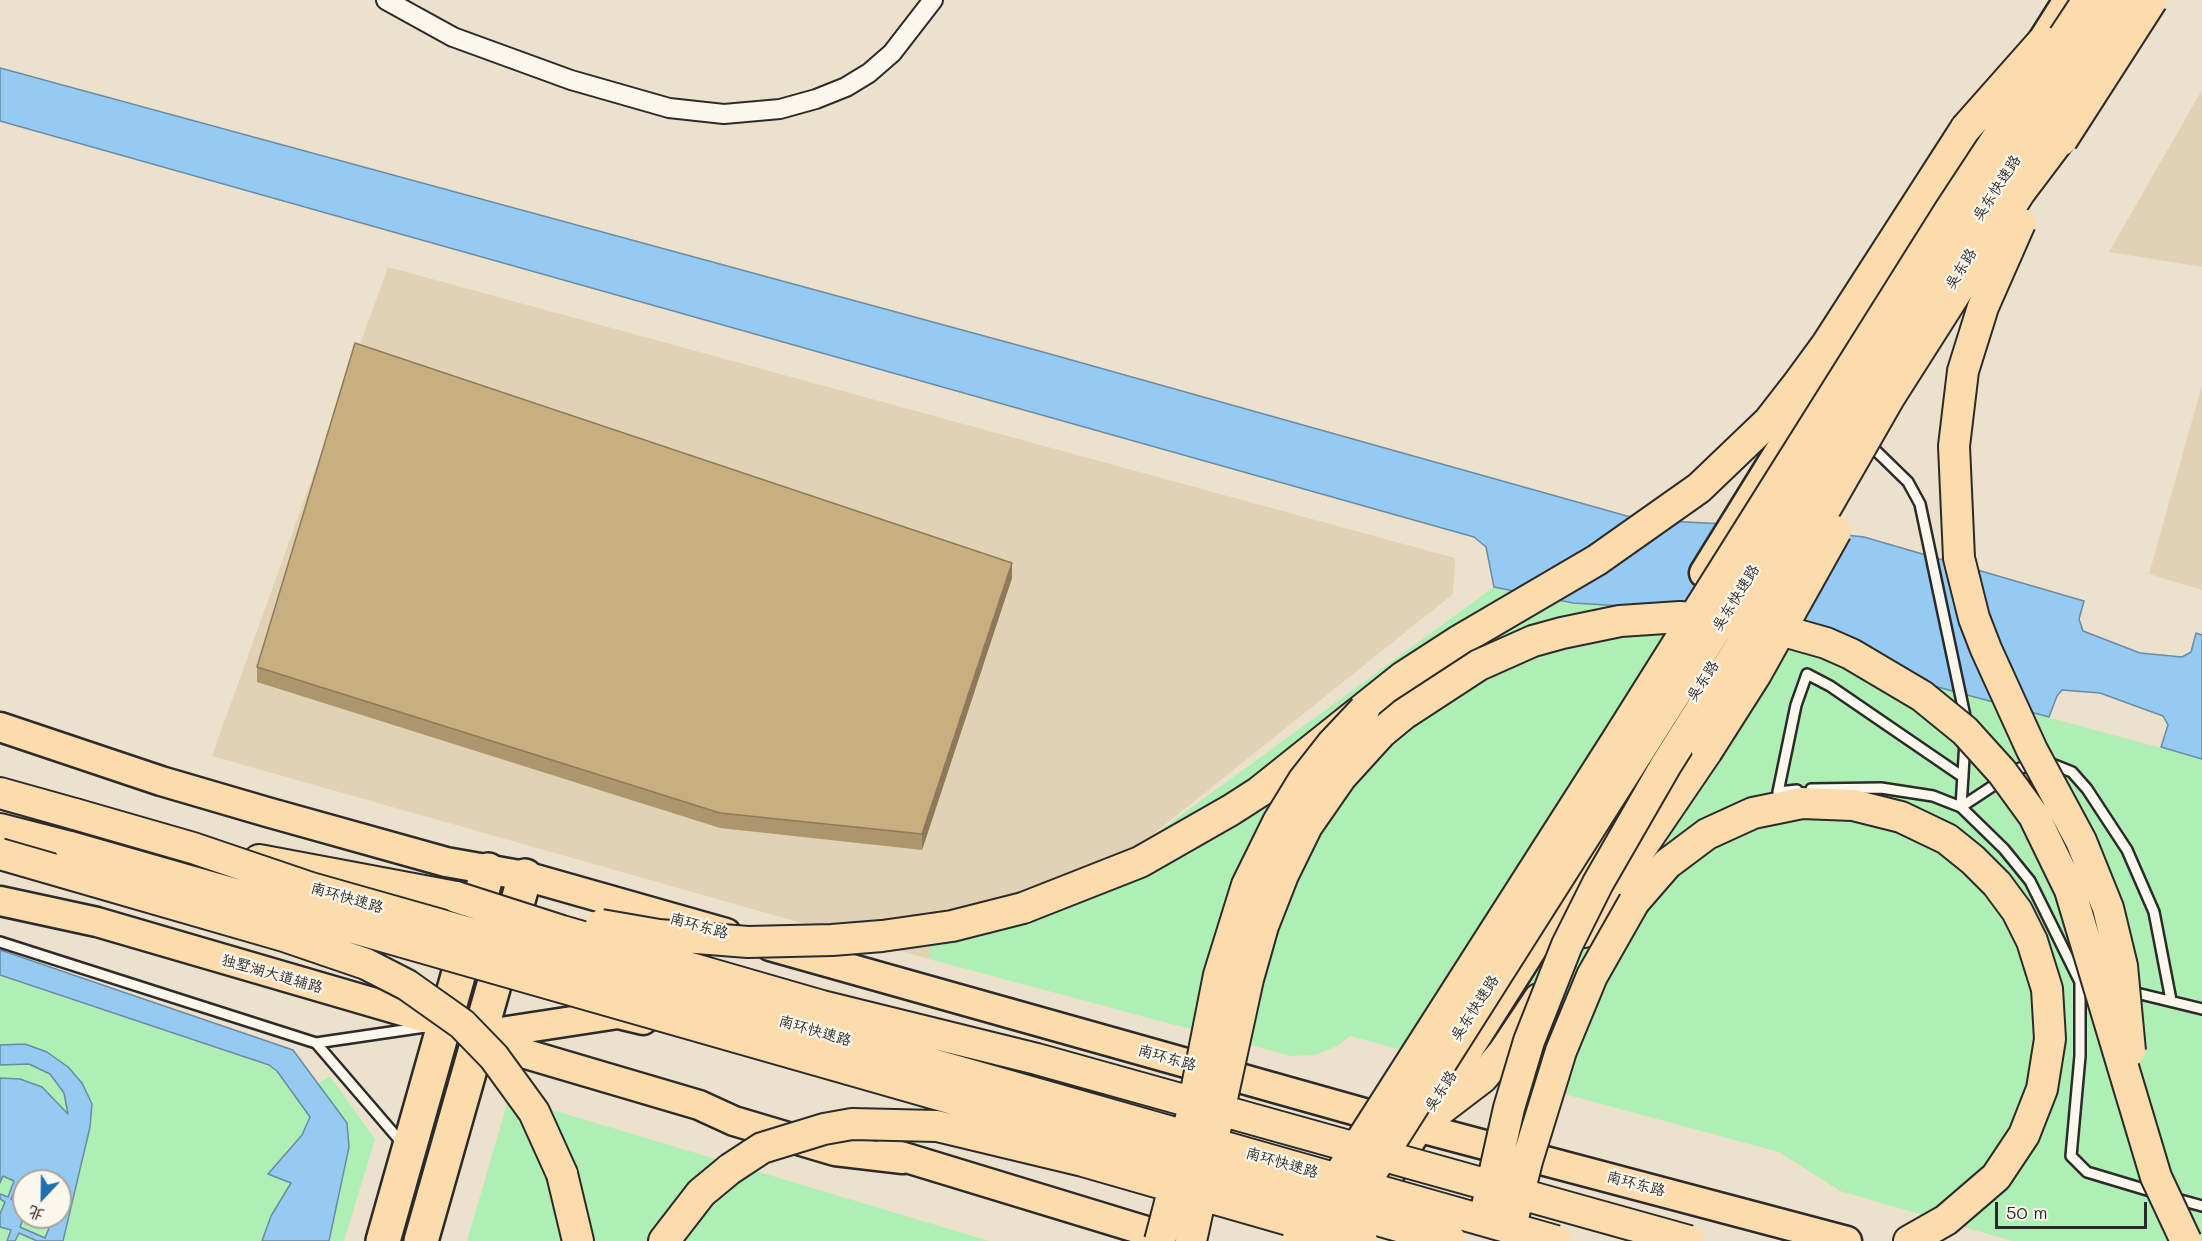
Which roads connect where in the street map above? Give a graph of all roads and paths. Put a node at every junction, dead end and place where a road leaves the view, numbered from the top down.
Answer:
1 (386, 0) edge
2 (933, 0) edge
3 (2068, 0) edge
4 (2078, 0) edge
5 (2088, 0) edge
6 (2120, 0) edge
7 (2136, 0) edge
8 (2152, 0) edge
9 (2072, 123) junction
10 (2020, 192) junction
11 (1849, 425) junction
12 (1364, 710) junction
13 (0, 727) edge
14 (0, 741) edge
15 (1963, 777) junction
16 (161, 781) junction
17 (0, 793) edge
18 (1961, 807) junction
19 (0, 829) edge
20 (193, 848) junction
21 (0, 854) edge
22 (488, 870) junction
23 (525, 876) junction
24 (0, 882) edge
25 (456, 897) junction
26 (0, 901) edge
27 (97, 922) junction
28 (0, 942) edge
29 (2080, 982) junction
30 (2172, 1000) junction
31 (2202, 1009) edge
32 (447, 1024) junction
33 (480, 1035) junction
34 (316, 1043) junction
35 (2133, 1104) junction
36 (1364, 1113) junction
37 (1419, 1126) junction
38 (410, 1152) junction
39 (1343, 1193) junction
40 (570, 1203) junction
41 (2202, 1206) edge
42 (1302, 1212) junction
43 (1358, 1238) edge
44 (383, 1241) edge
45 (421, 1241) edge
46 (570, 1241) edge
47 (578, 1241) edge
48 (664, 1241) edge
49 (1160, 1241) edge
50 (1179, 1241) edge
51 (1191, 1241) edge
52 (1283, 1241) edge
53 (1297, 1241) edge
54 (1328, 1241) edge
55 (1451, 1241) edge
56 (1480, 1241) edge
57 (1510, 1241) edge
58 (1556, 1241) edge
59 (1689, 1241) edge
60 (1847, 1241) edge
61 (1910, 1241) edge
62 (2186, 1241) edge

1 - 2 street
3 - 36 main road
4 - 12 highway, bridge
5 - 39 highway, 吴东快速路, bridge
6 - 39 highway, 吴东快速路, bridge
7 - 11 main road, 吴东路
8 - 9 highway, bridge
9 - 10 highway, bridge
9 - 35 highway, bridge
10 - 37 highway, bridge
10 - 56 highway, bridge
11 - 15 lane
11 - 37 main road, 吴东路
12 - 25 highway, bridge
12 - 49 highway, bridge
13 - 16 main road
14 - 16 main road
15 - 18 lane
15 - 18 lane
16 - 22 main road
17 - 20 highway, 南环快速路, bridge
18 - 29 lane
18 - 30 lane
19 - 55 highway, 南环快速路, bridge
20 - 25 highway, bridge
20 - 58 highway, 南环快速路, bridge
21 - 40 highway, bridge
22 - 23 main road, 南环东路
22 - 32 highway
23 - 33 highway
23 - 36 main road, 南环东路
24 - 27 main road, 独墅湖大道辅路
25 - 59 highway, bridge
26 - 27 main road, 独墅湖大道辅路
27 - 32 main road, 独墅湖大道辅路
28 - 34 lane
29 - 30 lane
29 - 41 lane
30 - 31 lane
32 - 33 main road
32 - 34 lane
32 - 38 highway
33 - 42 main road
33 - 45 highway
33 - 50 main road
34 - 38 lane
35 - 51 highway, bridge
35 - 62 highway, bridge
36 - 37 main road, 南环东路
36 - 42 main road
37 - 43 main road, 吴东路
37 - 60 main road, 南环东路
38 - 44 highway
39 - 53 highway, bridge
39 - 54 highway, bridge
40 - 46 highway
40 - 47 highway
42 - 43 main road
42 - 52 main road
43 - 48 highway, bridge
57 - 61 highway, bridge

